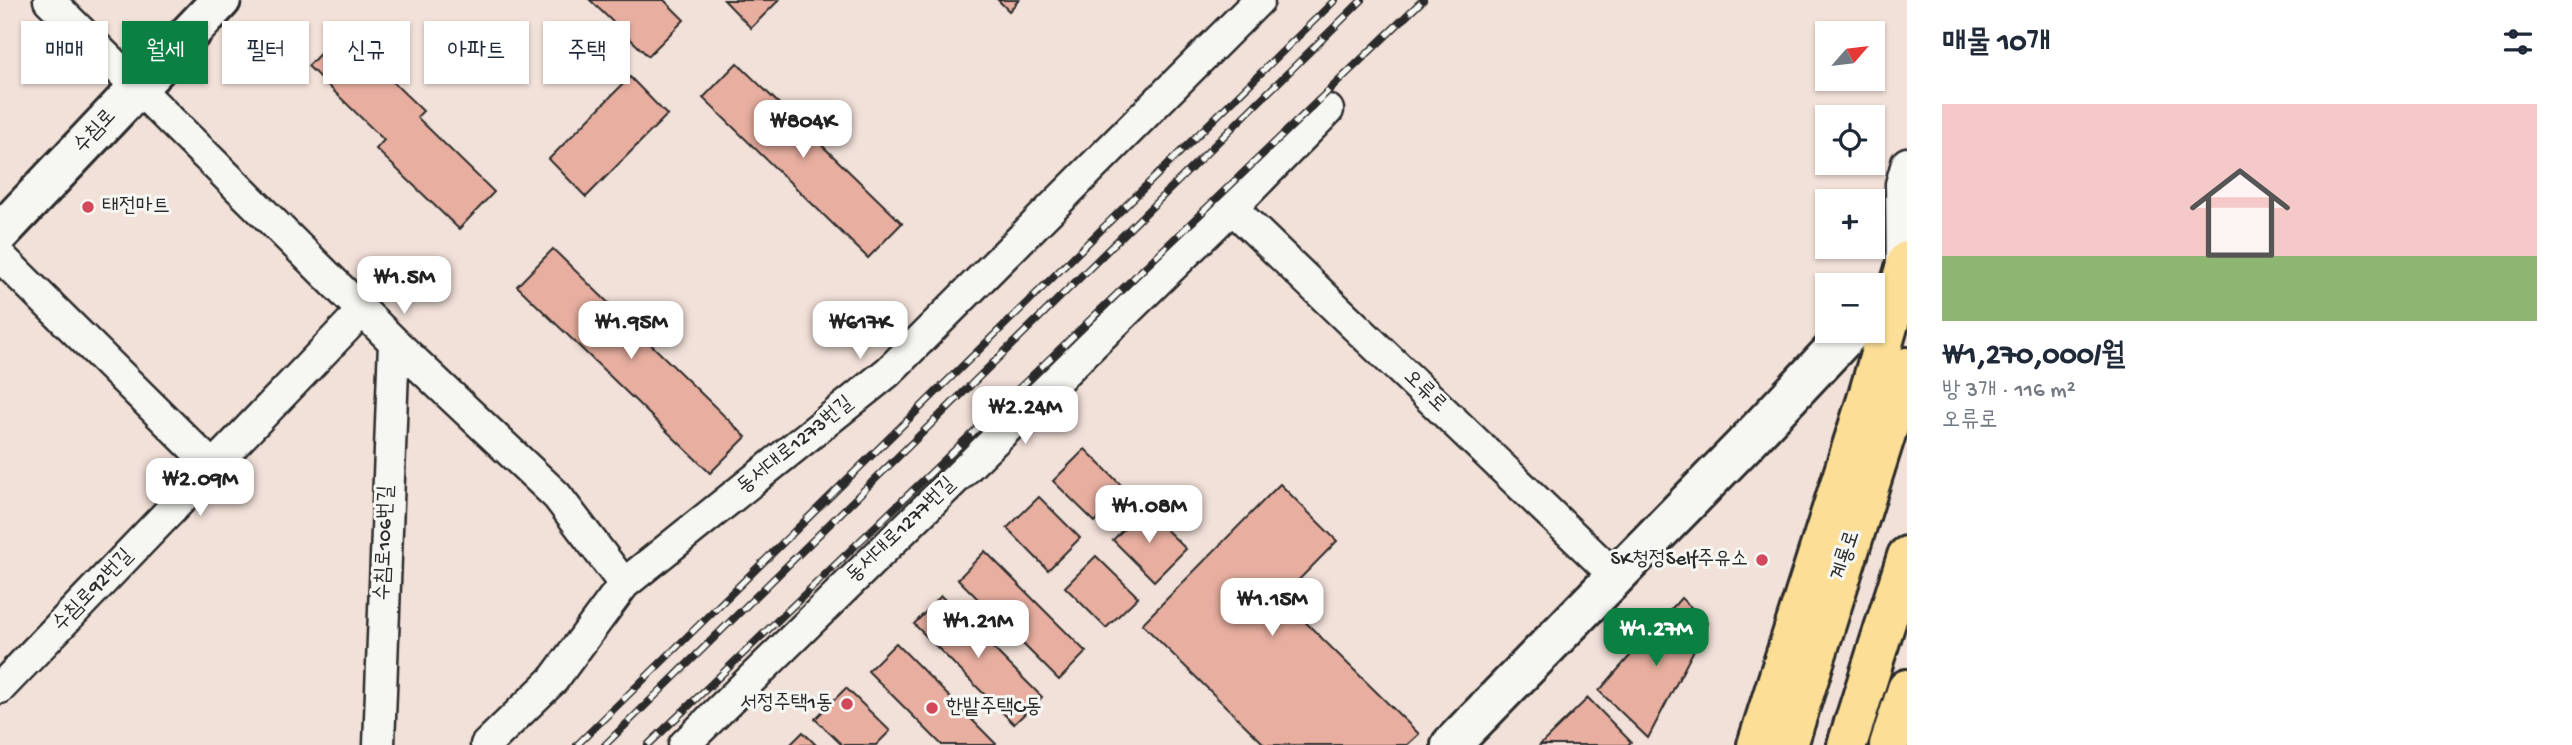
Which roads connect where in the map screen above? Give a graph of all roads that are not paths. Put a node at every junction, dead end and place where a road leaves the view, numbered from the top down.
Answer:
1 (49, 0) edge
2 (221, 0) edge
3 (1259, 0) edge
4 (138, 87) junction
5 (1328, 110) dead end
6 (1907, 163) edge
7 (1232, 208) junction
8 (0, 233) edge
9 (0, 256) edge
10 (1905, 271) edge
11 (1885, 293) edge
12 (362, 311) junction
13 (394, 342) junction
14 (1841, 343) edge
15 (1907, 368) edge
16 (213, 467) junction
17 (1907, 556) edge
18 (1615, 576) junction
19 (624, 584) junction
20 (0, 688) edge
21 (1907, 689) edge
22 (379, 745) edge
23 (485, 745) edge
24 (684, 745) edge
25 (1451, 745) edge
26 (1758, 745) edge
27 (1788, 745) edge
28 (1847, 745) edge
29 (1889, 745) edge

1 - 4 street
2 - 4 street, 수침로
3 - 19 street, 동서대로1273번길
4 - 8 street, 수침로
4 - 12 street
5 - 7 street, 동서대로1277번길
6 - 10 street
7 - 18 street, 오류로
7 - 24 street, 동서대로1277번길
9 - 16 street
10 - 11 street
10 - 26 main road
12 - 13 street
12 - 16 street, 수침로92번길
13 - 19 street
13 - 22 street, 수침로106번길
14 - 18 street
15 - 27 main road, 계룡로
16 - 20 street, 수침로92번길
17 - 28 main road
18 - 25 street
19 - 23 street, 동서대로1273번길
21 - 29 main road

